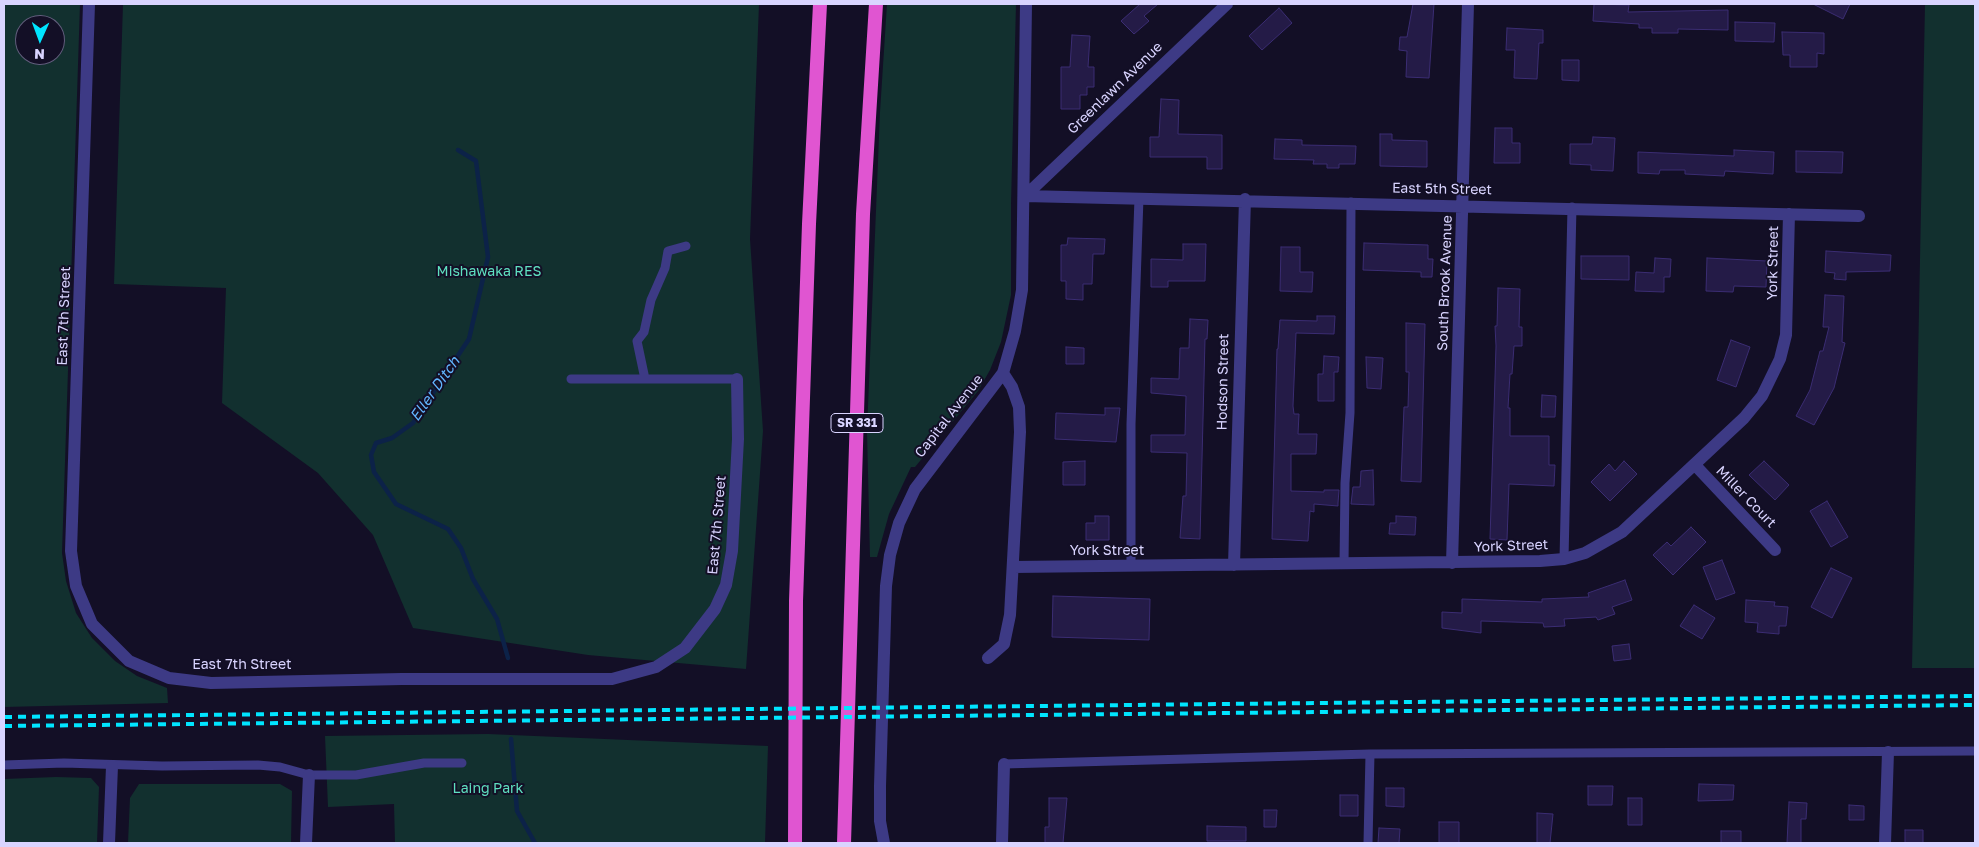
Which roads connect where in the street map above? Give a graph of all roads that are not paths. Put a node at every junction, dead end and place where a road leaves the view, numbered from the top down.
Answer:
1 (89, 4) edge
2 (820, 4) edge
3 (876, 4) edge
4 (1026, 4) edge
5 (1227, 4) edge
6 (1468, 4) edge
7 (1025, 196) junction
8 (1139, 198) junction
9 (1245, 199) junction
10 (1351, 202) junction
11 (1462, 205) junction
12 (1572, 207) junction
13 (1789, 214) junction
14 (1860, 216) dead end
15 (686, 246) dead end
16 (1003, 373) junction
17 (571, 379) dead end
18 (645, 379) junction
19 (737, 379) joint
20 (1695, 465) junction
21 (1776, 550) dead end
22 (1564, 559) junction
23 (1452, 563) junction
24 (1344, 564) junction
25 (1234, 565) junction
26 (1131, 566) junction
27 (1013, 567) junction
28 (988, 658) dead end
29 (1975, 751) edge
30 (1888, 752) junction
31 (1370, 754) junction
32 (462, 763) dead end
33 (1004, 764) joint
34 (4, 765) edge
35 (112, 766) junction
36 (309, 776) junction
37 (109, 843) edge
38 (306, 843) edge
39 (795, 843) edge
40 (844, 843) edge
41 (884, 843) edge
42 (1002, 843) edge
43 (1368, 843) edge
44 (1885, 843) edge

1 - 19 street, East 7th Street
2 - 39 highway
3 - 40 highway, SR 331
4 - 7 street, Capital Avenue
5 - 7 street, Greenlawn Avenue
6 - 11 street, South Brook Avenue
7 - 8 street, East 5th Street
7 - 16 street, Capital Avenue
8 - 9 street, East 5th Street
8 - 26 lane
9 - 10 street, East 5th Street
9 - 25 street, Hodson Street
10 - 11 street, East 5th Street
10 - 24 lane
11 - 12 street, East 5th Street
11 - 23 street, South Brook Avenue
12 - 13 street, East 5th Street
12 - 22 lane
13 - 14 street, East 5th Street
13 - 20 street, York Street
15 - 18 lane
16 - 27 street
16 - 41 street, Capital Avenue
17 - 18 lane
18 - 19 lane
20 - 21 street, Miller Court
20 - 22 street, York Street
22 - 23 street, York Street
23 - 24 street, York Street
24 - 25 street, York Street
25 - 26 street, York Street
26 - 27 street, York Street
27 - 28 street
29 - 30 lane
30 - 31 lane
30 - 44 street
31 - 33 lane
31 - 43 lane
32 - 36 lane
33 - 42 street
34 - 35 lane
35 - 36 lane
35 - 37 street
36 - 38 street

